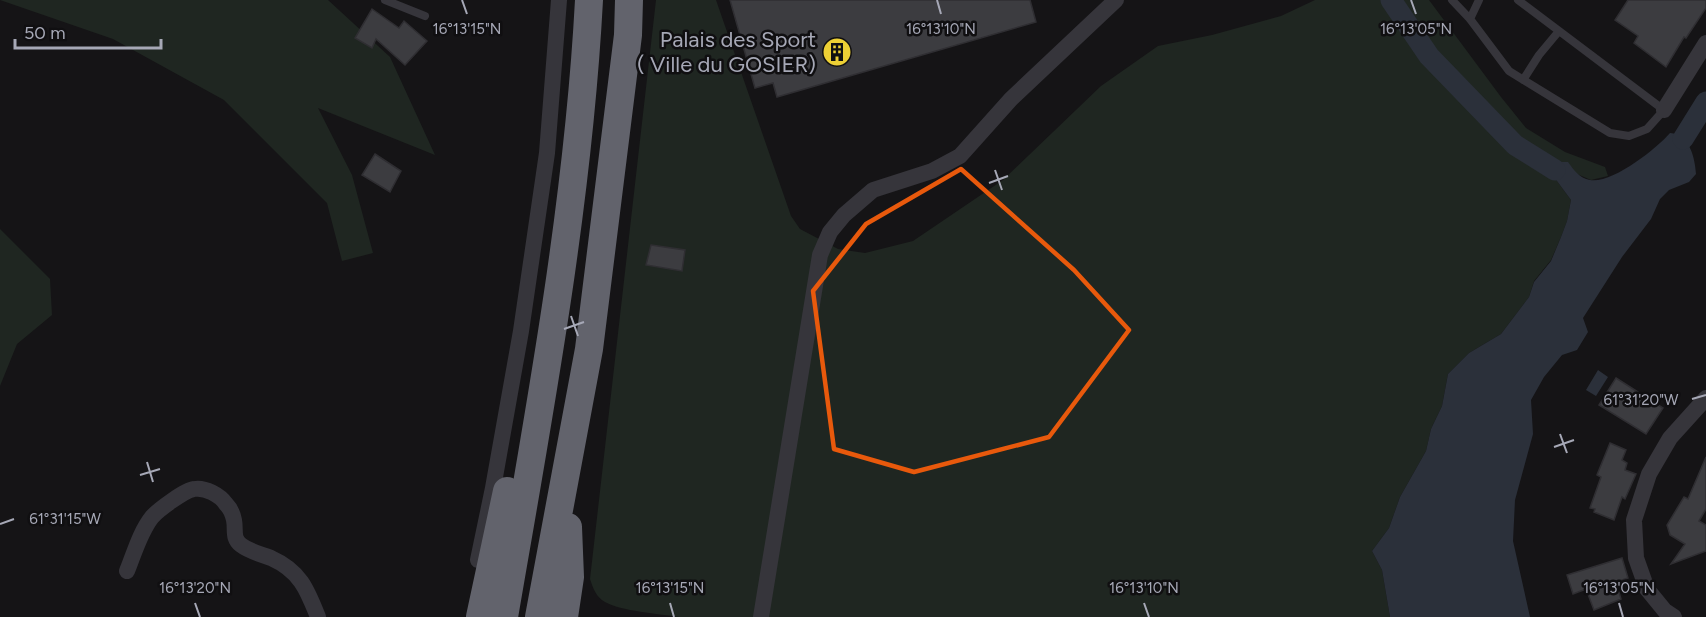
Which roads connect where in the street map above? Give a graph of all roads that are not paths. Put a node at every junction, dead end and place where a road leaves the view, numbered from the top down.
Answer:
1 (385, 0) edge
2 (559, 0) edge
3 (587, 0) edge
4 (629, 0) edge
5 (1116, 0) edge
6 (1452, 0) edge
7 (1479, 0) edge
8 (1518, 0) edge
9 (425, 16) dead end
10 (1470, 19) junction
11 (1559, 31) junction
12 (1706, 43) edge
13 (1523, 80) junction
14 (1664, 110) junction
15 (567, 228) junction
16 (1706, 398) edge
17 (566, 477) junction
18 (127, 571) dead end
19 (318, 617) edge
20 (466, 617) edge
21 (480, 617) edge
22 (504, 617) edge
23 (538, 617) edge
24 (564, 617) edge
25 (761, 617) edge
26 (1674, 617) edge

1 - 9 lane
2 - 20 street
3 - 15 highway
4 - 17 highway
5 - 25 street
6 - 10 lane
7 - 10 lane
8 - 11 lane
10 - 13 lane
11 - 13 lane
11 - 14 lane
12 - 14 street
13 - 14 lane
15 - 21 highway
15 - 22 highway
16 - 26 street
17 - 23 highway
17 - 24 highway
18 - 19 street

